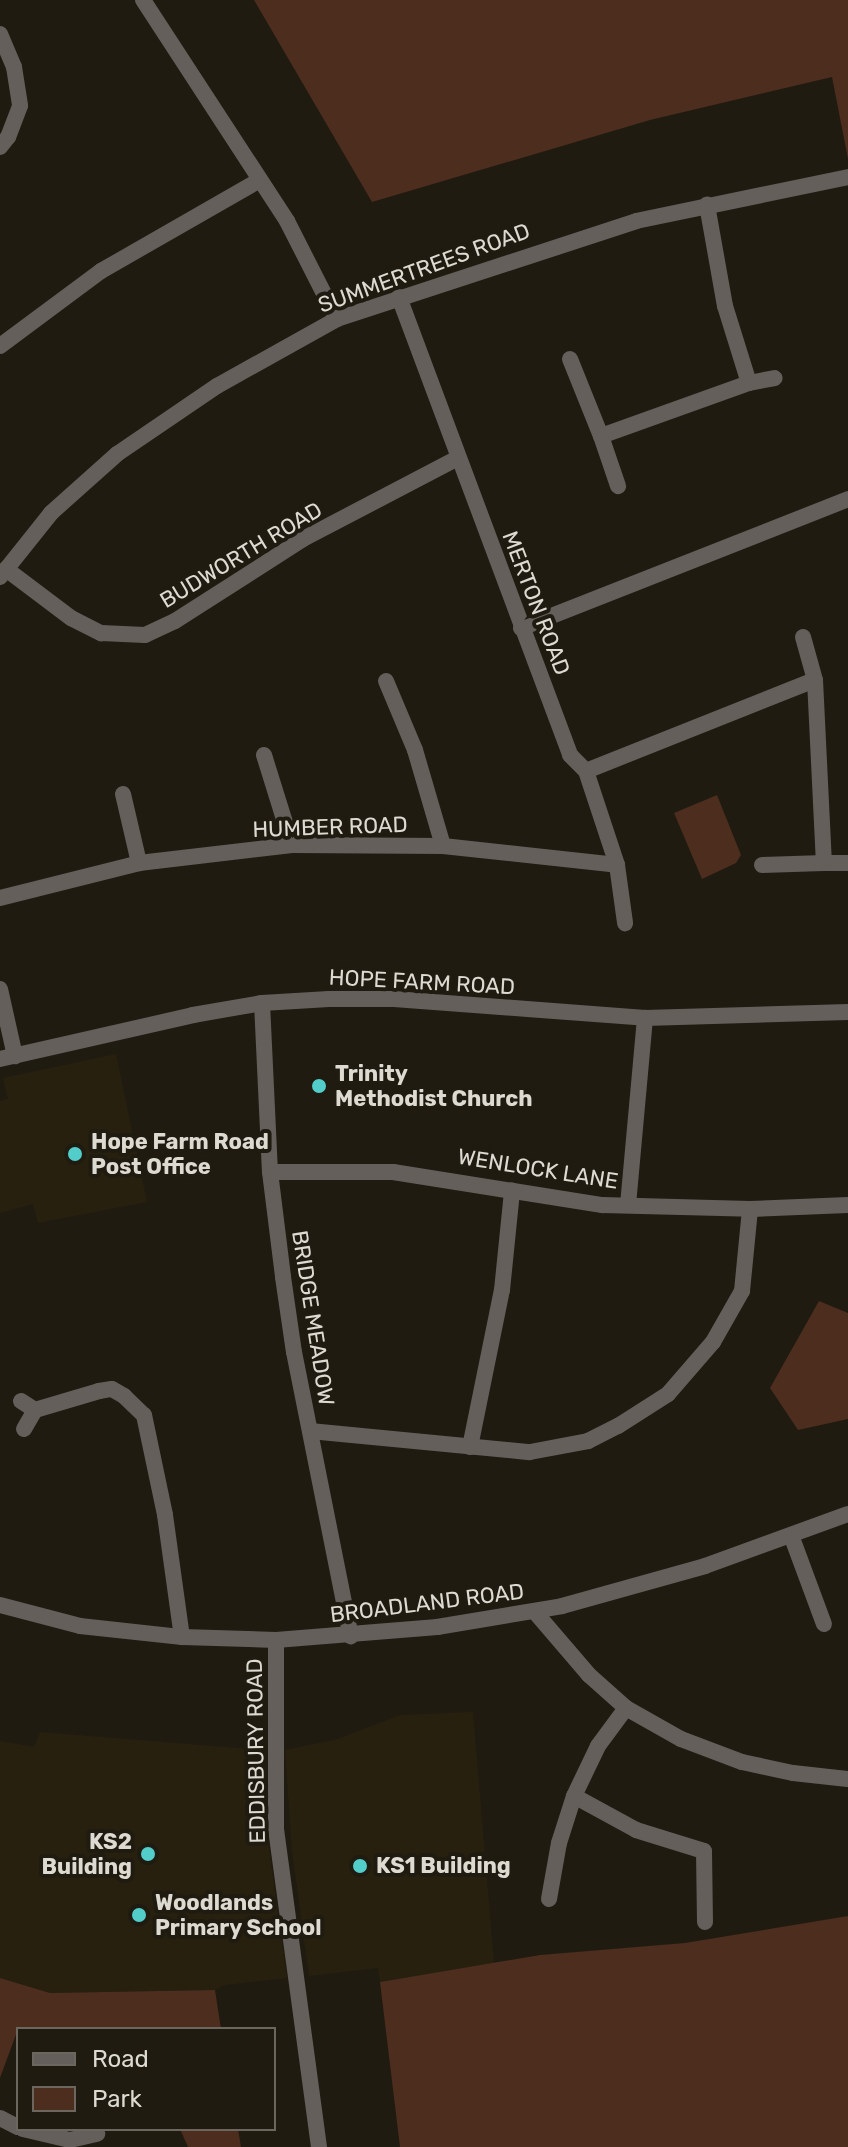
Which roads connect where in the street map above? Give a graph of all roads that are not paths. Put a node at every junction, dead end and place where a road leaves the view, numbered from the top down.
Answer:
1 (143, 0) edge
2 (0, 34) edge
3 (0, 147) edge
4 (848, 177) edge
5 (260, 180) junction
6 (707, 205) junction
7 (399, 297) junction
8 (337, 319) junction
9 (0, 346) edge
10 (570, 359) dead end
11 (775, 378) dead end
12 (749, 383) junction
13 (601, 436) junction
14 (458, 458) junction
15 (618, 486) dead end
16 (848, 499) edge
17 (3, 573) edge
18 (521, 628) junction
19 (803, 637) dead end
20 (815, 680) junction
21 (386, 681) dead end
22 (264, 755) dead end
23 (586, 771) junction
24 (123, 794) dead end
25 (292, 845) junction
26 (443, 846) junction
27 (139, 863) junction
28 (824, 863) junction
29 (848, 863) edge
30 (617, 865) junction
31 (762, 865) dead end
32 (0, 898) edge
33 (625, 923) dead end
34 (0, 989) edge
35 (262, 1003) junction
36 (848, 1012) edge
37 (645, 1018) junction
38 (7, 1057) edge
39 (270, 1172) junction
40 (512, 1191) junction
41 (628, 1205) junction
42 (848, 1205) edge
43 (750, 1209) junction
44 (24, 1429) dead end
45 (310, 1431) junction
46 (470, 1447) junction
47 (848, 1514) edge
48 (791, 1535) junction
49 (0, 1605) edge
50 (535, 1612) junction
51 (824, 1624) dead end
52 (351, 1636) junction
53 (182, 1637) junction
54 (276, 1640) junction
55 (626, 1708) junction
56 (848, 1779) edge
57 (574, 1796) junction
58 (549, 1899) dead end
59 (705, 1922) dead end
60 (37, 2131) edge
61 (88, 2140) edge
62 (319, 2147) edge

1 - 5 street
2 - 3 street
4 - 6 street, SUMMERTREES ROAD
5 - 8 street
5 - 9 street
6 - 7 street, SUMMERTREES ROAD
6 - 12 street
7 - 8 street, SUMMERTREES ROAD
7 - 14 street, MERTON ROAD
8 - 17 street, SUMMERTREES ROAD
10 - 13 street
11 - 12 street
12 - 13 street
13 - 15 street
14 - 17 street, BUDWORTH ROAD
14 - 18 street, MERTON ROAD
16 - 18 street
18 - 23 street, MERTON ROAD
19 - 20 street
20 - 23 street
20 - 28 street
21 - 26 street
22 - 25 street
23 - 30 street, MERTON ROAD
24 - 27 street
25 - 26 street, HUMBER ROAD
25 - 27 street, HUMBER ROAD
26 - 30 street, HUMBER ROAD
27 - 32 street, HUMBER ROAD
28 - 29 street
28 - 31 street
30 - 33 street, MERTON ROAD
34 - 38 street
35 - 37 street, HOPE FARM ROAD
35 - 38 street, HOPE FARM ROAD
35 - 39 street, BRIDGE MEADOW
36 - 37 street, HOPE FARM ROAD
37 - 41 street
39 - 40 street, WENLOCK LANE
39 - 45 street, BRIDGE MEADOW
40 - 41 street, WENLOCK LANE
40 - 46 street
41 - 43 street, WENLOCK LANE
42 - 43 street, WENLOCK LANE
43 - 46 street
44 - 53 street
45 - 46 street
45 - 52 street, BRIDGE MEADOW
47 - 48 street, BROADLAND ROAD
48 - 50 street, BROADLAND ROAD
48 - 51 street
49 - 53 street, BROADLAND ROAD
50 - 52 street, BROADLAND ROAD
50 - 55 street
52 - 54 street, BROADLAND ROAD
53 - 54 street, BROADLAND ROAD
54 - 62 street, EDDISBURY ROAD
55 - 56 street
55 - 57 street
57 - 58 street
57 - 59 street
60 - 61 street

